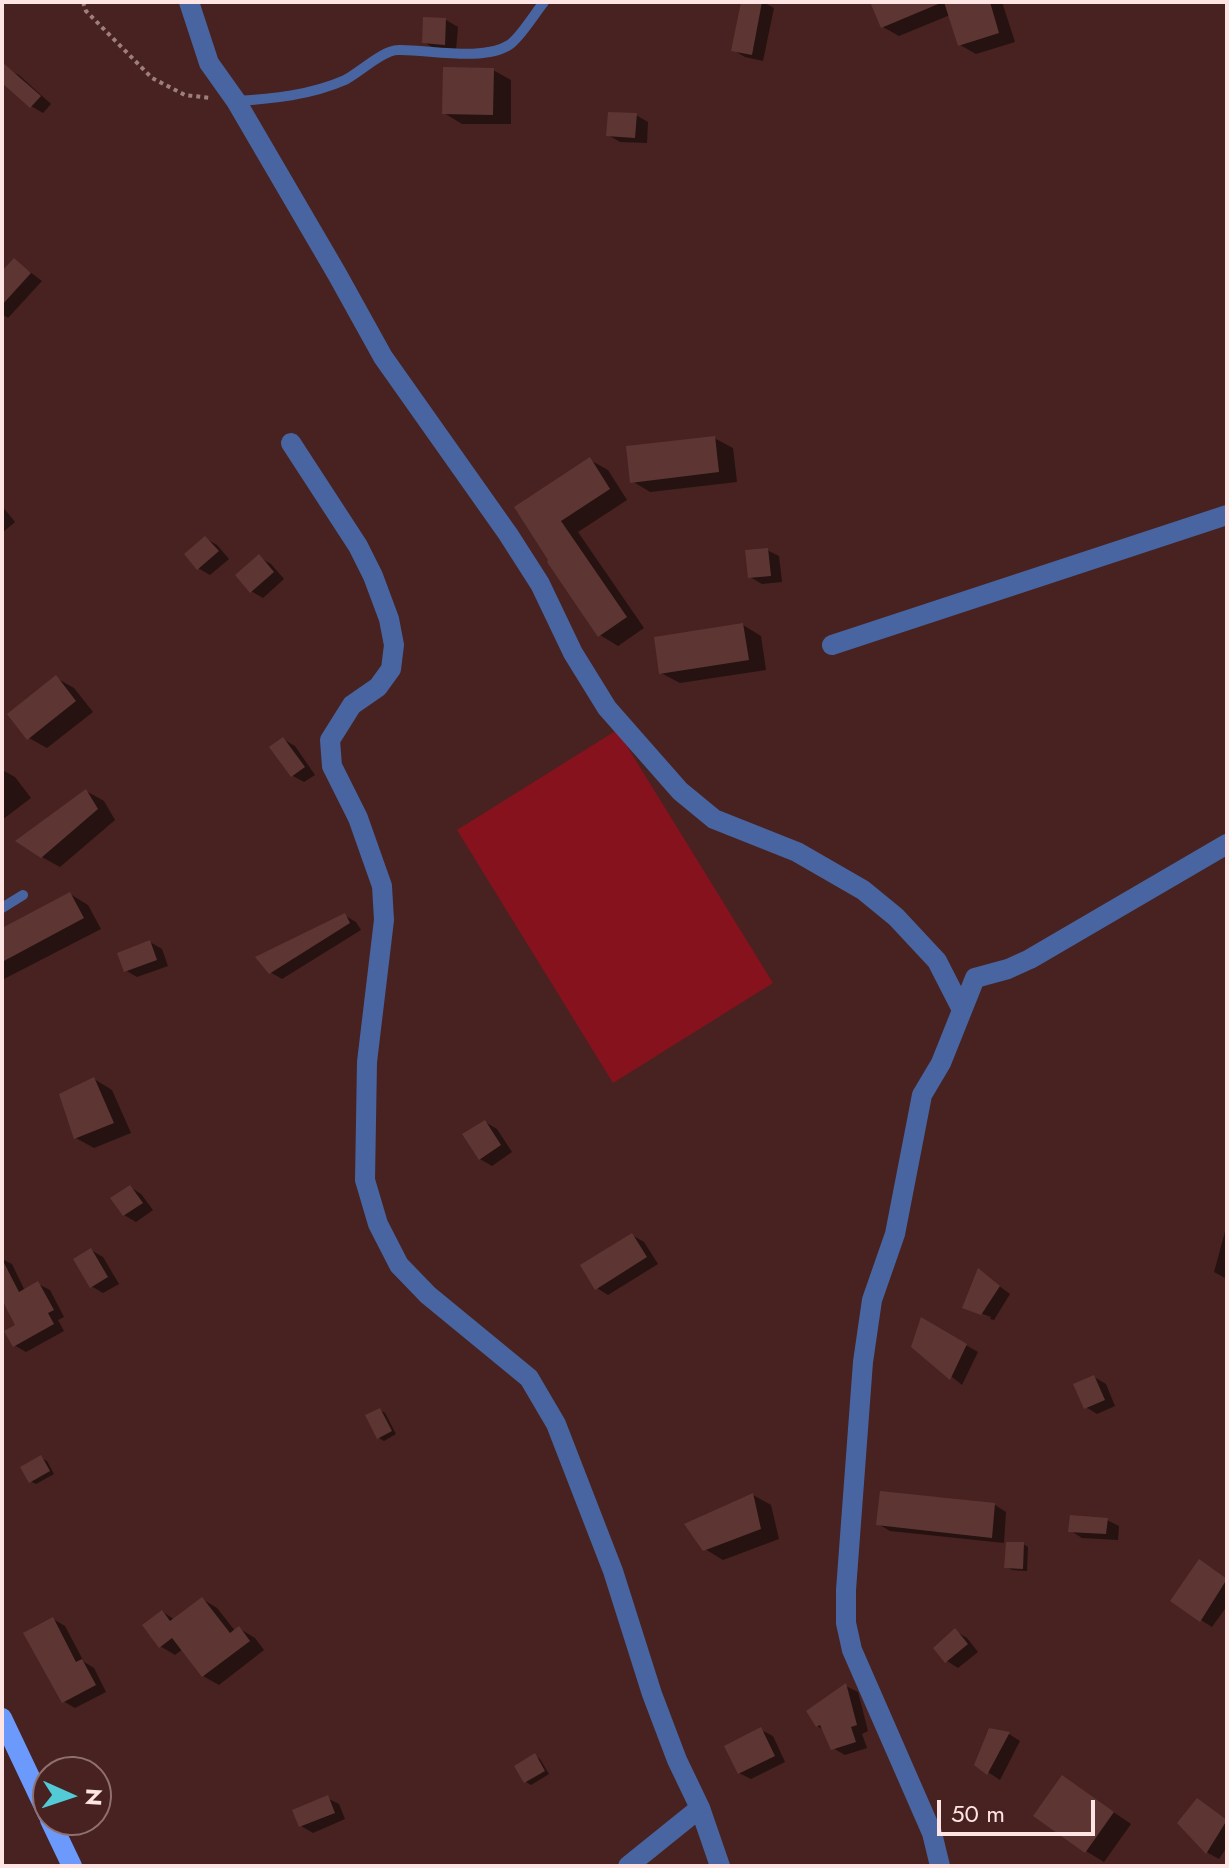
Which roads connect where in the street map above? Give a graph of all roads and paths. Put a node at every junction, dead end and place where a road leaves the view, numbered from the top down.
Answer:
1 (83, 2) edge
2 (189, 2) edge
3 (544, 2) edge
4 (236, 101) junction
5 (291, 443) dead end
6 (1227, 515) edge
7 (832, 645) dead end
8 (1227, 844) edge
9 (23, 895) dead end
10 (2, 908) edge
11 (961, 1008) junction
12 (2, 1718) edge
13 (32, 1781) edge
14 (700, 1808) junction
15 (58, 1836) edge
16 (72, 1866) edge
17 (628, 1866) edge
18 (720, 1866) edge
19 (940, 1866) edge

1 - 4 path
2 - 4 street
3 - 4 lane
4 - 11 street
5 - 14 street
6 - 7 street
8 - 11 street
9 - 10 lane
11 - 19 street
12 - 13 main road
14 - 17 street
14 - 18 street
15 - 16 main road

